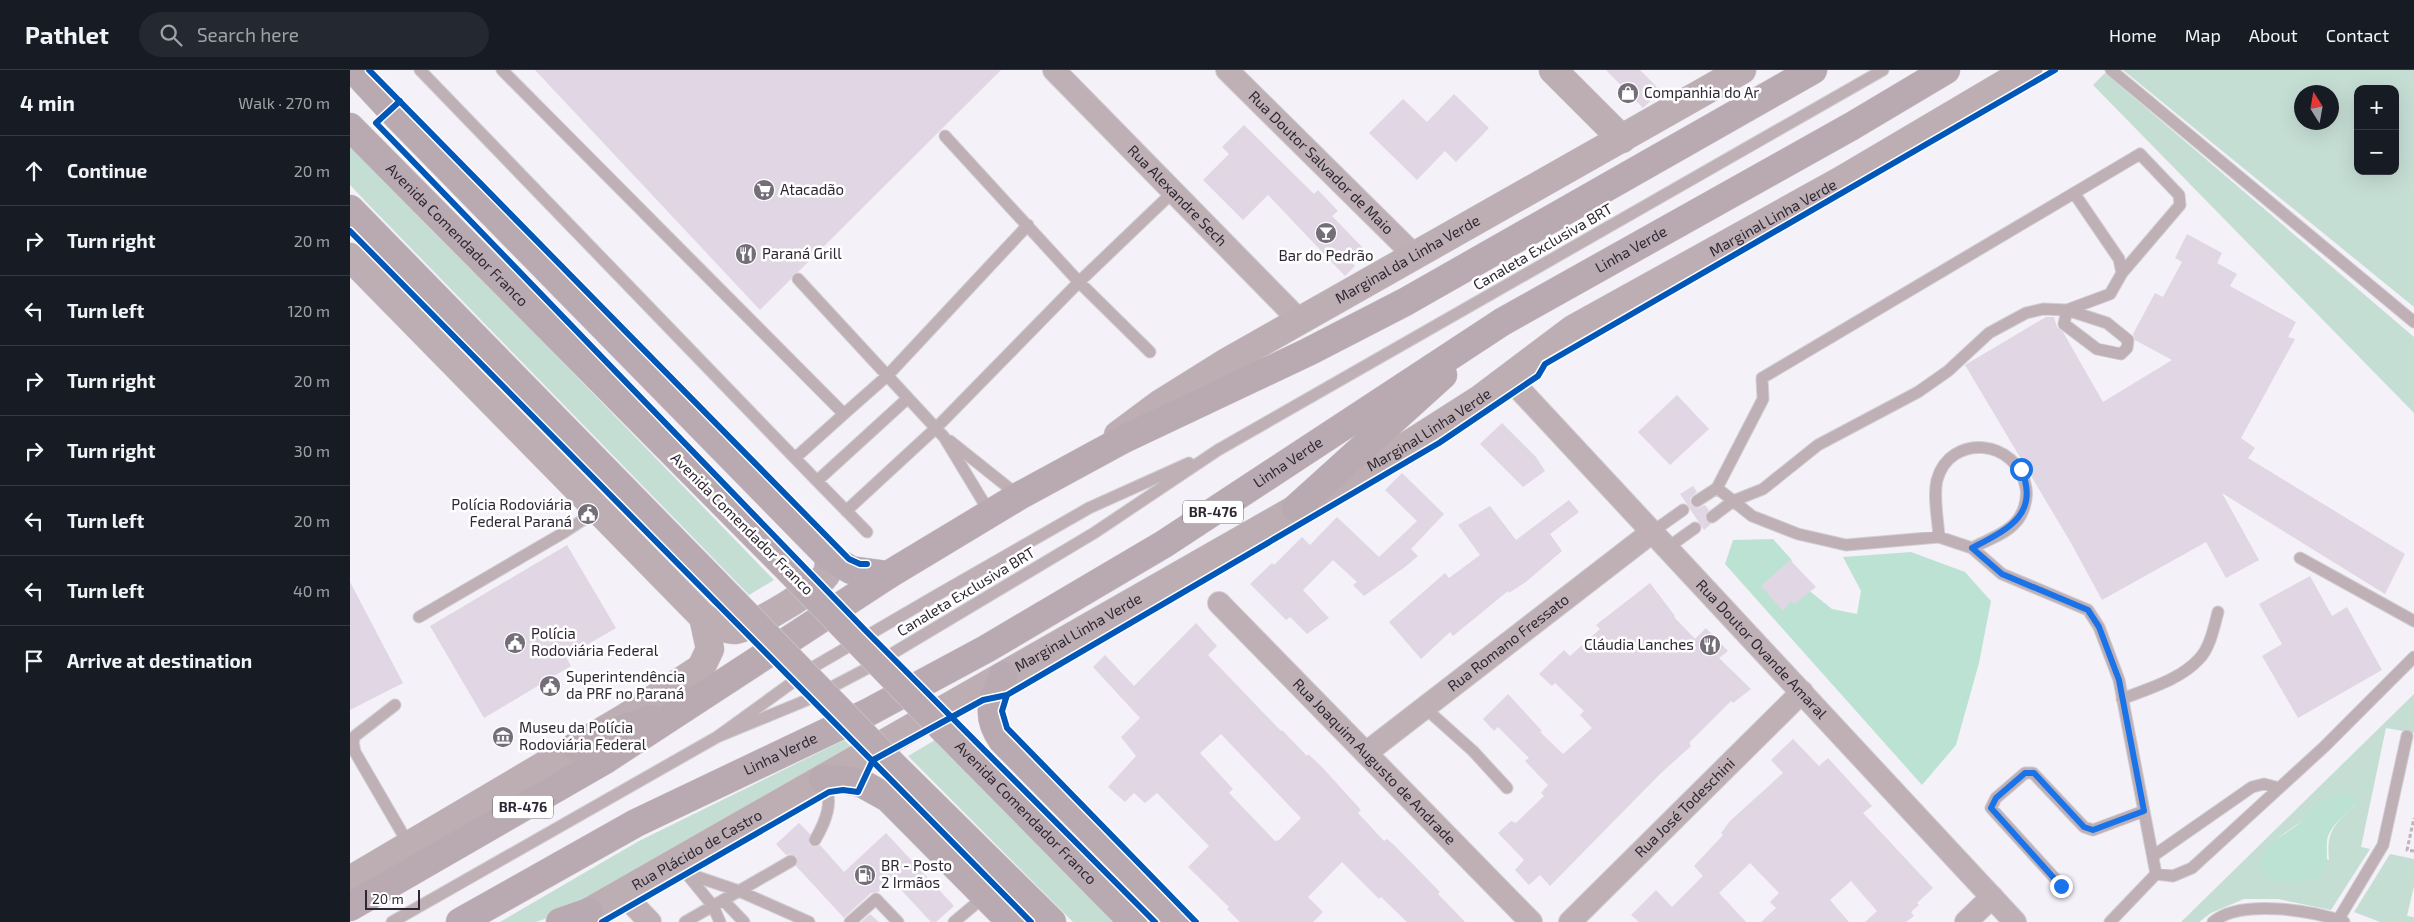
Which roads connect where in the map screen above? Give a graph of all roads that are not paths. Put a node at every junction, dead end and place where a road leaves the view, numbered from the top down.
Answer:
1 (354, 70) edge
2 (420, 70) edge
3 (502, 70) edge
4 (1054, 70) edge
5 (1227, 70) edge
6 (1553, 70) edge
7 (1742, 70) edge
8 (1813, 70) edge
9 (1883, 70) edge
10 (1946, 70) edge
11 (2028, 70) edge
12 (2112, 70) edge
13 (350, 127) edge
14 (945, 136) dead end
15 (1622, 138) junction
16 (1173, 192) junction
17 (2074, 193) junction
18 (350, 209) edge
19 (1028, 225) junction
20 (350, 257) edge
21 (1416, 257) junction
22 (2122, 273) junction
23 (798, 279) dead end
24 (1079, 282) junction
25 (2067, 310) junction
26 (1300, 321) junction
27 (1502, 322) junction
28 (2414, 322) edge
29 (1150, 352) dead end
30 (887, 376) junction
31 (1508, 377) junction
32 (908, 398) junction
33 (844, 414) junction
34 (936, 428) junction
35 (944, 438) junction
36 (1218, 450) junction
37 (795, 458) junction
38 (1081, 462) junction
39 (817, 481) junction
40 (1718, 488) junction
41 (1019, 496) junction
42 (1697, 501) dead end
43 (1732, 501) junction
44 (1296, 508) junction
45 (598, 510) junction
46 (1683, 510) dead end
47 (846, 511) junction
48 (990, 513) junction
49 (1712, 517) dead end
50 (1695, 528) dead end
51 (867, 532) dead end
52 (1652, 532) junction
53 (1939, 537) junction
54 (1667, 548) junction
55 (1972, 548) junction
56 (830, 557) junction
57 (2300, 558) dead end
58 (888, 575) junction
59 (1218, 603) dead end
60 (2218, 612) dead end
61 (419, 617) dead end
62 (703, 617) junction
63 (2414, 622) edge
64 (2414, 657) edge
65 (1003, 676) junction
66 (1802, 692) junction
67 (2122, 699) junction
68 (694, 703) junction
69 (395, 705) dead end
70 (1425, 708) junction
71 (2407, 736) dead end
72 (717, 737) junction
73 (576, 746) junction
74 (1366, 753) junction
75 (823, 779) junction
76 (1508, 788) dead end
77 (2279, 788) junction
78 (2144, 811) junction
79 (815, 840) dead end
80 (409, 845) junction
81 (2153, 856) junction
82 (792, 861) dead end
83 (362, 866) edge
84 (682, 867) junction
85 (2156, 874) junction
86 (350, 880) edge
87 (2061, 886) dead end
88 (739, 891) junction
89 (622, 893) junction
90 (985, 896) junction
91 (1992, 896) junction
92 (723, 900) junction
93 (712, 906) junction
94 (350, 907) edge
95 (580, 917) edge
96 (2342, 921) edge
97 (392, 922) edge
98 (460, 922) edge
99 (560, 922) edge
100 (650, 922) edge
101 (685, 922) edge
102 (720, 922) edge
103 (744, 922) edge
104 (809, 922) edge
105 (850, 922) edge
106 (898, 922) edge
107 (954, 922) edge
108 (1011, 922) edge
109 (1052, 922) edge
110 (1133, 922) edge
111 (1181, 922) edge
112 (1531, 922) edge
113 (1570, 922) edge
114 (1966, 922) edge
115 (2015, 922) edge
116 (2110, 922) edge
117 (2213, 922) edge

1 - 56 highway
2 - 37 lane
3 - 33 lane
4 - 16 street, Rua Alexandre Sech
5 - 21 street, Rua Doutor Salvador de Maio
6 - 15 main road
7 - 15 main road, Marginal da Linha Verde
8 - 38 highway, BR-476
9 - 36 lane, Canaleta Exclusiva BRT
10 - 27 highway, Linha Verde / BR-476
11 - 31 main road, Marginal Linha Verde
12 - 28 lane
13 - 110 highway, Avenida Comendador Franco, bridge
14 - 19 lane
15 - 21 main road, Marginal da Linha Verde
16 - 24 lane
16 - 26 street, Rua Alexandre Sech
17 - 22 lane
17 - 22 lane
17 - 40 lane
18 - 109 highway, bridge
19 - 24 lane
19 - 30 lane
20 - 45 main road
21 - 26 main road, Marginal da Linha Verde
22 - 25 lane
23 - 30 lane
24 - 29 lane
24 - 34 lane
25 - 25 lane
25 - 43 lane
26 - 38 main road, Marginal da Linha Verde
27 - 44 highway
27 - 98 highway, Linha Verde / BR-476
30 - 32 lane
30 - 33 lane
31 - 44 main road, Marginal Linha Verde
31 - 52 street, Rua Doutor Ovande Amaral
32 - 34 lane
32 - 39 lane
33 - 37 lane
34 - 35 lane
34 - 47 lane
35 - 41 lane
35 - 48 lane
36 - 72 lane, Canaleta Exclusiva BRT
36 - 72 lane, Canaleta Exclusiva BRT
37 - 39 lane
38 - 41 highway, BR-476
39 - 47 lane
40 - 42 lane
40 - 43 lane
41 - 48 highway, BR-476
43 - 49 lane
43 - 53 lane
44 - 65 main road, Marginal Linha Verde
45 - 61 lane
45 - 62 main road
46 - 52 lane
47 - 51 lane
48 - 58 highway, BR-476
50 - 54 lane
52 - 54 street, Rua Doutor Ovande Amaral
52 - 70 street, Rua Romano Fressato
53 - 55 lane
53 - 55 lane
54 - 66 street, Rua Doutor Ovande Amaral
55 - 67 lane
56 - 58 highway
56 - 62 main road
57 - 63 lane
58 - 68 highway, BR-476
59 - 74 street, Rua Joaquim Augusto de Andrade
60 - 67 lane
62 - 73 main road
64 - 77 lane
65 - 75 main road, Marginal Linha Verde
65 - 111 highway
66 - 91 street, Rua Doutor Ovande Amaral
66 - 113 street, Rua José Todeschini
67 - 78 lane
68 - 73 highway
68 - 94 highway, BR-476
69 - 80 lane
70 - 74 street, Rua Romano Fressato
70 - 76 lane
71 - 96 lane
72 - 97 lane, Canaleta Exclusiva BRT
73 - 80 main road
74 - 112 street, Rua Joaquim Augusto de Andrade
75 - 79 lane
75 - 84 main road, Rua Plácido de Castro
75 - 90 highway
77 - 81 lane
77 - 85 lane
78 - 81 lane
78 - 87 lane
80 - 83 main road
81 - 85 lane
82 - 88 lane
83 - 86 main road
84 - 88 lane
84 - 89 main road, Rua Plácido de Castro
84 - 93 lane
85 - 116 lane
88 - 92 lane
88 - 104 lane
89 - 95 main road, Rua Plácido de Castro
89 - 100 street
90 - 107 lane
90 - 108 highway
91 - 114 street
91 - 115 street, Rua Doutor Ovande Amaral
92 - 93 lane
92 - 103 lane
93 - 101 lane
93 - 102 lane
95 - 99 highway
96 - 117 lane
105 - 106 lane

